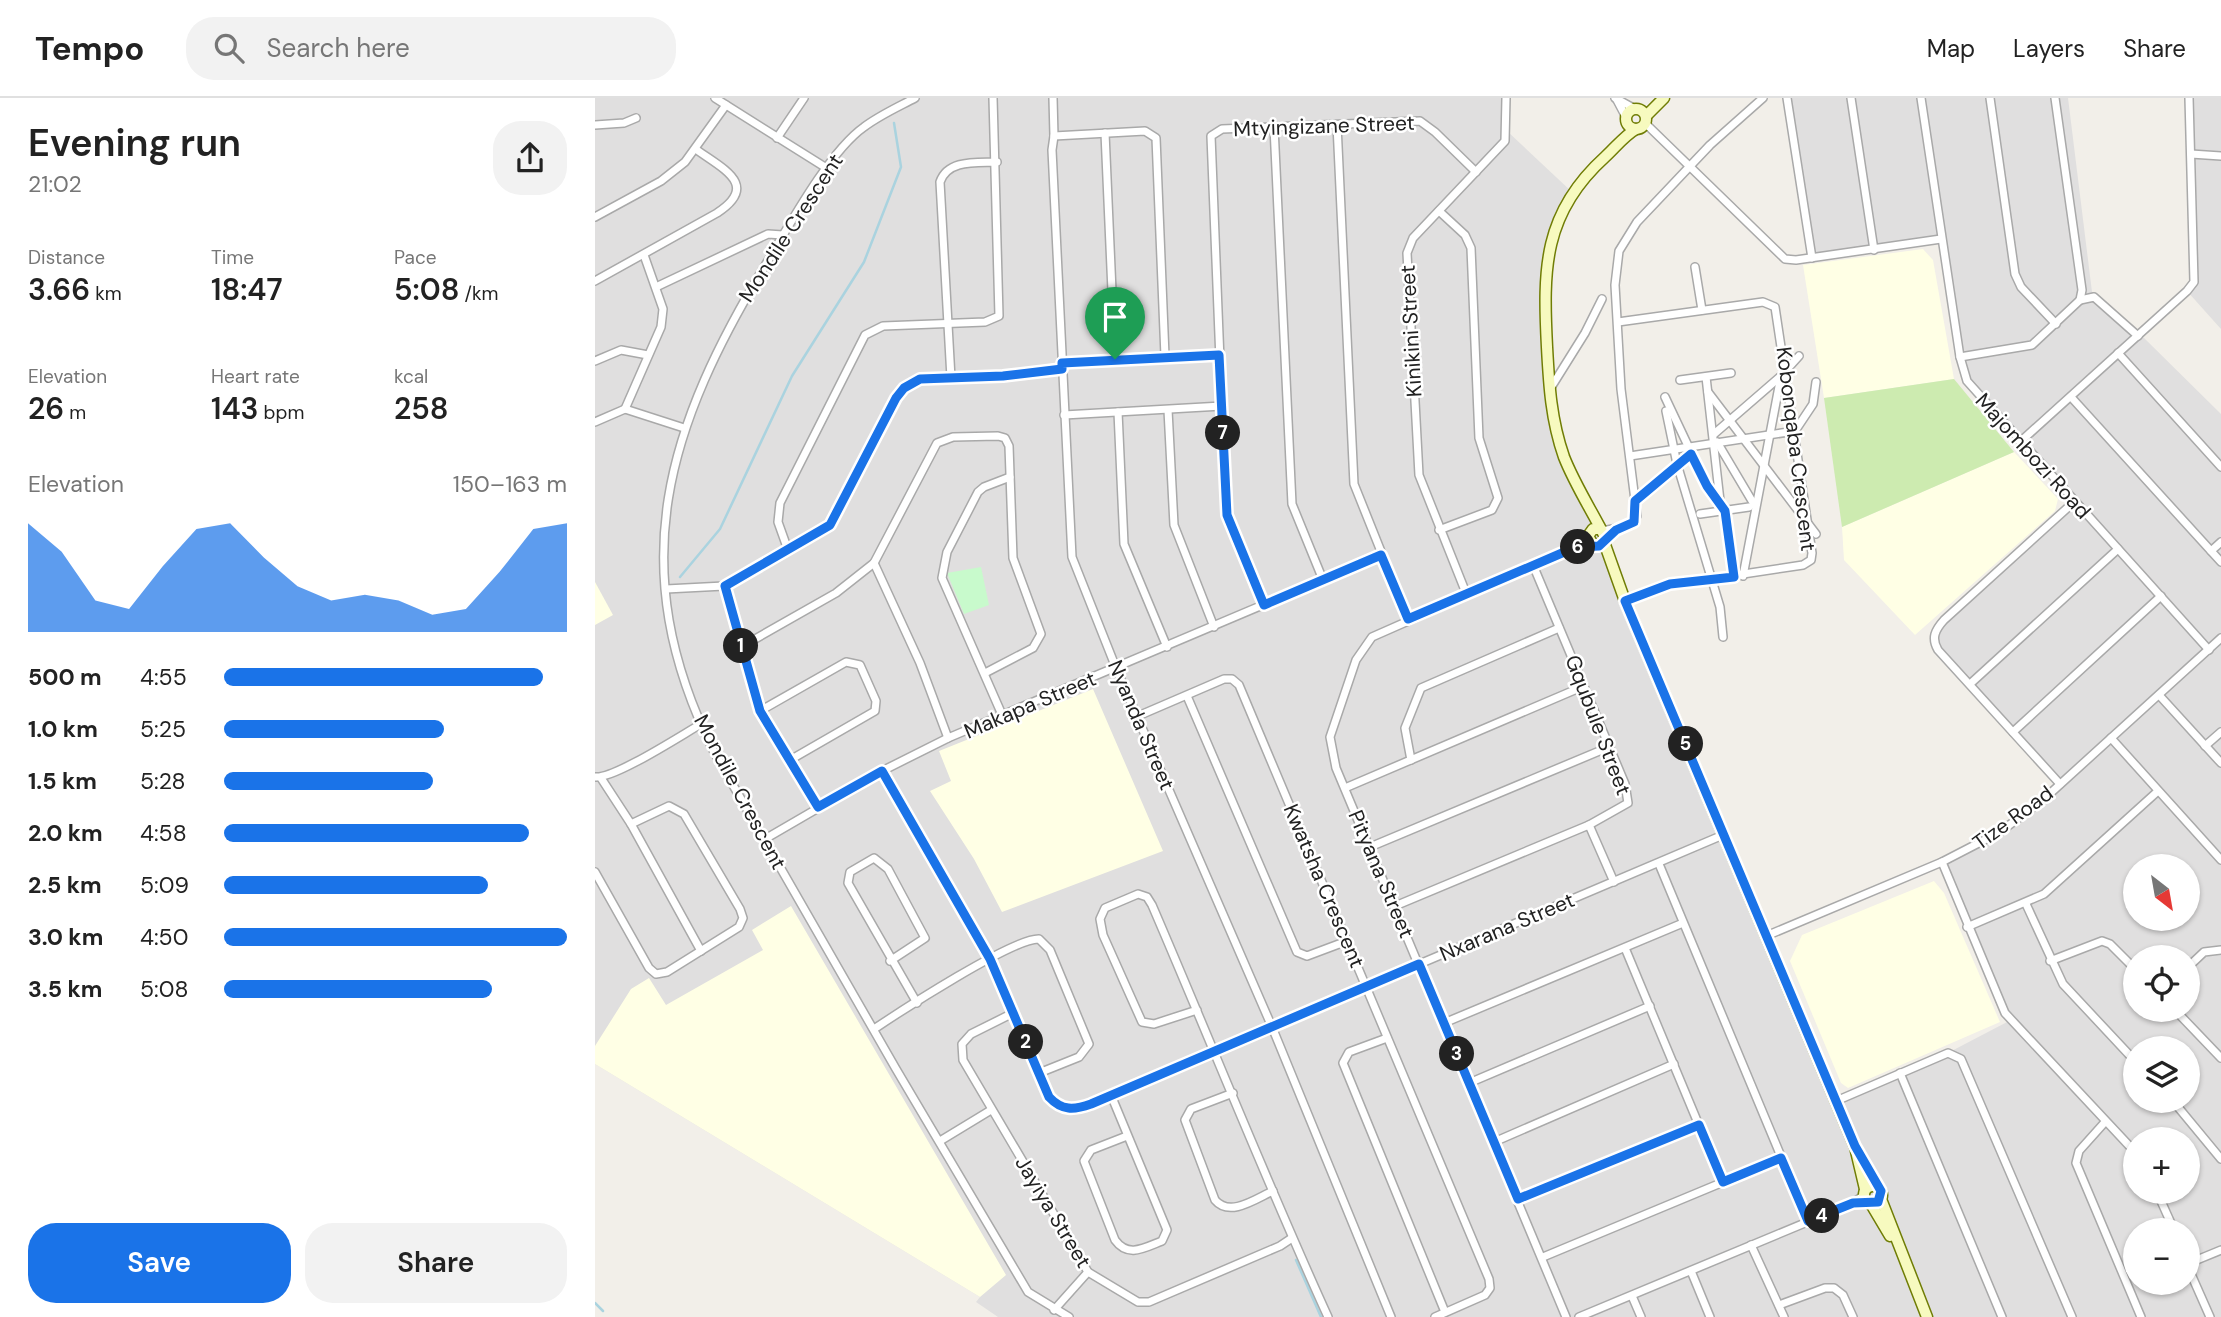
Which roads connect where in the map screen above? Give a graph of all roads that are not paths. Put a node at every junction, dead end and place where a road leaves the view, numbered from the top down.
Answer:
1 (715, 98) edge
2 (915, 98) edge
3 (993, 98) edge
4 (1053, 98) edge
5 (1506, 98) edge
6 (1655, 98) edge
7 (1664, 98) edge
8 (1763, 98) edge
9 (1787, 98) edge
10 (1851, 98) edge
11 (1921, 98) edge
12 (1990, 98) edge
13 (2055, 98) edge
14 (2189, 98) edge
15 (800, 99) edge
16 (1616, 99) edge
17 (726, 105) junction
18 (636, 118) dead end
19 (1637, 119) junction
20 (595, 125) edge
21 (1337, 125) junction
22 (1274, 127) junction
23 (1105, 133) junction
24 (1054, 136) junction
25 (777, 138) junction
26 (697, 149) junction
27 (2191, 155) junction
28 (2221, 156) edge
29 (997, 162) junction
30 (1690, 167) junction
31 (828, 169) junction
32 (1476, 172) junction
33 (1439, 211) junction
34 (595, 217) edge
35 (783, 235) junction
36 (1941, 239) junction
37 (1874, 250) junction
38 (644, 255) junction
39 (1812, 258) junction
40 (1695, 267) dead end
41 (595, 281) edge
42 (656, 286) junction
43 (1602, 299) dead end
44 (2080, 300) junction
45 (1702, 310) junction
46 (1618, 322) junction
47 (946, 323) junction
48 (2056, 324) junction
49 (2138, 336) junction
50 (2118, 353) junction
51 (648, 355) junction
52 (1219, 355) junction
53 (1165, 356) junction
54 (1799, 356) dead end
55 (1960, 357) junction
56 (1115, 359) junction
57 (595, 361) edge
58 (1062, 366) junction
59 (1731, 373) dead end
60 (1784, 373) junction
61 (1706, 377) junction
62 (951, 378) junction
63 (1680, 380) dead end
64 (1816, 382) dead end
65 (1550, 390) junction
66 (1708, 392) junction
67 (1665, 397) dead end
68 (2071, 397) junction
69 (1222, 406) junction
70 (625, 409) junction
71 (1168, 410) junction
72 (1667, 411) dead end
73 (1118, 412) junction
74 (1064, 415) junction
75 (1729, 421) junction
76 (595, 422) edge
77 (684, 428) junction
78 (1795, 431) junction
79 (1771, 434) junction
80 (1742, 438) junction
81 (1715, 439) junction
82 (2020, 442) junction
83 (1673, 449) junction
84 (1690, 450) junction
85 (1630, 456) junction
86 (1677, 464) junction
87 (1764, 465) junction
88 (2221, 467) edge
89 (1010, 477) junction
90 (1635, 501) junction
91 (2075, 501) junction
92 (1723, 508) junction
93 (1753, 508) junction
94 (1700, 514) dead end
95 (1807, 520) junction
96 (1439, 530) junction
97 (1816, 534) dead end
98 (1597, 538) junction
99 (2221, 542) edge
100 (2118, 549) junction
101 (788, 550) junction
102 (2211, 551) junction
103 (1381, 555) junction
104 (2221, 562) edge
105 (874, 563) junction
106 (1533, 565) junction
107 (1743, 576) junction
108 (1734, 577) junction
109 (1712, 579) junction
110 (1323, 580) junction
111 (725, 586) junction
112 (666, 589) junction
113 (1466, 593) junction
114 (2161, 596) junction
115 (1625, 601) junction
116 (1264, 605) junction
117 (1408, 619) junction
118 (1214, 627) junction
119 (1559, 628) junction
120 (1723, 637) dead end
121 (2221, 638) edge
122 (741, 647) junction
123 (1167, 647) junction
124 (2209, 650) junction
125 (1116, 668) junction
126 (985, 673) junction
127 (1970, 684) junction
128 (1584, 687) junction
129 (2159, 695) junction
130 (1187, 696) junction
131 (760, 711) junction
132 (1137, 716) junction
133 (1003, 717) junction
134 (701, 724) junction
135 (2013, 732) junction
136 (2221, 732) edge
137 (948, 738) junction
138 (2111, 738) junction
139 (2205, 746) junction
140 (1609, 747) junction
141 (790, 760) junction
142 (1411, 760) junction
143 (2221, 763) edge
144 (882, 771) junction
145 (598, 778) edge
146 (2060, 784) junction
147 (1345, 788) junction
148 (2158, 791) junction
149 (818, 807) junction
150 (631, 824) junction
151 (1590, 825) junction
152 (1723, 835) junction
153 (765, 839) junction
154 (1370, 847) junction
155 (2221, 860) edge
156 (1942, 862) junction
157 (1659, 863) junction
158 (595, 872) edge
159 (1614, 882) junction
160 (2026, 904) junction
161 (1395, 906) junction
162 (1683, 923) junction
163 (1967, 927) junction
164 (1766, 936) junction
165 (1347, 941) junction
166 (1625, 948) junction
167 (2221, 950) edge
168 (701, 951) junction
169 (2200, 956) edge
170 (2123, 957) edge
171 (990, 959) junction
172 (890, 961) junction
173 (2050, 961) junction
174 (1419, 964) junction
175 (1366, 987) junction
176 (917, 1003) junction
177 (1650, 1006) junction
178 (1197, 1010) junction
179 (1013, 1013) junction
180 (2186, 1022) edge
181 (1444, 1023) junction
182 (1272, 1027) junction
183 (873, 1029) junction
184 (1387, 1038) junction
185 (2123, 1048) edge
186 (1216, 1051) junction
187 (2221, 1058) edge
188 (1674, 1064) junction
189 (1039, 1073) junction
190 (1900, 1073) junction
191 (1469, 1083) junction
192 (1233, 1093) junction
193 (1111, 1096) junction
194 (1836, 1101) junction
195 (991, 1111) junction
196 (2183, 1113) edge
197 (2105, 1122) junction
198 (1699, 1125) junction
199 (1127, 1136) junction
200 (2123, 1140) edge
201 (940, 1141) junction
202 (1494, 1142) junction
203 (1855, 1146) junction
204 (1781, 1158) junction
205 (2221, 1158) edge
206 (1723, 1182) junction
207 (1273, 1191) junction
208 (1869, 1198) junction
209 (1518, 1199) junction
210 (1808, 1221) junction
211 (1292, 1238) junction
212 (1751, 1245) junction
213 (2221, 1250) edge
214 (1542, 1257) junction
215 (2200, 1259) edge
216 (1691, 1271) junction
217 (1088, 1272) junction
218 (2200, 1294) edge
219 (1632, 1296) junction
220 (1779, 1305) junction
221 (1054, 1310) junction
222 (1445, 1312) junction
223 (1069, 1317) edge
224 (1328, 1317) edge
225 (1391, 1317) edge
226 (1435, 1317) edge
227 (1566, 1317) edge
228 (1579, 1317) edge
229 (1641, 1317) edge
230 (1710, 1317) edge
231 (1784, 1317) edge
232 (1853, 1317) edge
233 (1927, 1317) edge
234 (2002, 1317) edge
235 (2072, 1317) edge
236 (2141, 1317) edge
237 (2210, 1317) edge

1 - 17 street
2 - 31 street, Mondile Crescent
3 - 29 street
4 - 24 street, Nyanda Street
5 - 32 street, Kinikini Street
6 - 19 street
7 - 19 street
8 - 30 street
9 - 39 street
10 - 37 street
11 - 36 street, Majombozi Road
12 - 48 street
13 - 44 street
14 - 27 street
15 - 25 street
16 - 19 street
17 - 25 street
17 - 26 street
18 - 20 street
19 - 30 street
19 - 65 street
21 - 22 street, Mtyingizane Street
21 - 32 street, Mtyingizane Street
21 - 103 street
22 - 52 street, Mtyingizane Street
22 - 110 street
23 - 24 street
23 - 53 street
23 - 56 street
24 - 58 street, Nyanda Street
25 - 31 street
26 - 34 street
26 - 38 street
27 - 28 street
27 - 49 street
29 - 47 street
29 - 47 street
30 - 39 street
30 - 46 street
31 - 35 street, Mondile Crescent
32 - 33 street, Kinikini Street
33 - 96 street, Kinikini Street
33 - 96 street
35 - 42 street
35 - 77 street, Mondile Crescent
36 - 37 street
36 - 55 street, Majombozi Road
37 - 39 street
38 - 41 street
38 - 42 street
40 - 45 street
42 - 51 street
43 - 65 street
44 - 48 street
44 - 49 street
45 - 46 street, Kobonqaba Crescent
45 - 60 street, Kobonqaba Crescent
46 - 85 street
47 - 62 street
47 - 101 street
48 - 55 street
49 - 50 street
50 - 68 street
50 - 88 street
51 - 57 street
51 - 70 street
52 - 53 street
52 - 69 street, Mtyingizane Street
53 - 56 street
54 - 60 street
55 - 82 street, Majombozi Road
56 - 58 street
58 - 62 street
58 - 74 street, Nyanda Street
59 - 61 street
60 - 75 street
60 - 78 street, Kobonqaba Crescent
60 - 79 street
61 - 63 street
61 - 66 street
62 - 101 street
64 - 78 street
65 - 98 street
66 - 75 street
66 - 81 street
67 - 84 street
68 - 82 street
68 - 102 street
69 - 71 street
69 - 116 street, Mtyingizane Street
70 - 76 street
70 - 77 street
71 - 73 street
71 - 118 street
72 - 83 street
73 - 74 street
73 - 123 street
74 - 125 street, Nyanda Street
75 - 80 street
75 - 81 street
77 - 112 street, Mondile Crescent
78 - 79 street
78 - 95 street, Kobonqaba Crescent
79 - 80 street
79 - 87 street
80 - 81 street
80 - 87 street
81 - 84 street
81 - 92 street
81 - 93 street
82 - 91 street, Majombozi Road
83 - 84 street
83 - 85 street
83 - 86 street
84 - 86 street
84 - 92 street
85 - 90 street
86 - 90 street
86 - 109 street
87 - 93 street
87 - 95 street
89 - 105 street
89 - 126 street
89 - 126 street
90 - 98 street, Pityana Street
91 - 100 street, Majombozi Road
91 - 127 street
92 - 93 street
92 - 94 street
92 - 108 street
93 - 107 street
95 - 97 street
95 - 107 street, Kobonqaba Crescent
96 - 113 street, Kinikini Street
98 - 106 street, Pityana Street
98 - 115 street
99 - 102 street
100 - 114 street, Majombozi Road
100 - 127 street
101 - 111 street
102 - 104 street
103 - 110 street, Makapa Street
103 - 117 street
105 - 122 street
105 - 137 street
106 - 113 street, Pityana Street
106 - 119 street, Gqubule Street
107 - 108 street, Kobonqaba Crescent
108 - 109 street, Kobonqaba Crescent
109 - 115 street, Kobonqaba Crescent
109 - 120 street
110 - 116 street, Makapa Street
111 - 112 street
111 - 122 street
112 - 134 street, Mondile Crescent
113 - 117 street, Pityana Street
114 - 124 street, Majombozi Road
114 - 135 street
115 - 152 street
116 - 118 street, Makapa Street
117 - 147 street, Pityana Street
118 - 123 street, Makapa Street
119 - 128 street, Gqubule Street
119 - 142 street
121 - 124 street, Tize Road
122 - 131 street
123 - 125 street, Makapa Street
124 - 129 street, Tize Road
125 - 132 street, Nyanda Street
125 - 133 street, Makapa Street
126 - 133 street
127 - 135 street
128 - 140 street, Gqubule Street
128 - 142 street
129 - 138 street, Tize Road
129 - 139 street
130 - 132 street, Kwatsha Crescent
130 - 165 street
130 - 165 street, Kwatsha Crescent
131 - 141 street
131 - 141 street
132 - 182 street, Nyanda Street
133 - 137 street, Makapa Street
134 - 145 street
134 - 153 street, Mondile Crescent
135 - 146 street
136 - 139 street
137 - 144 street, Makapa Street
138 - 146 street, Tize Road
138 - 148 street
139 - 143 street
140 - 151 street, Gqubule Street
140 - 154 street
141 - 149 street
142 - 147 street
144 - 149 street, Makapa Street
144 - 171 street, Nxarana Street
145 - 150 street
146 - 156 street, Tize Road
147 - 154 street, Pityana Street
148 - 155 street
148 - 160 street
149 - 153 street, Makapa Street
150 - 168 street
150 - 168 street
151 - 159 street
151 - 161 street, Gqubule Street
152 - 157 street, Nxarana Street
152 - 164 street
153 - 183 street, Mondile Crescent
154 - 161 street, Pityana Street
156 - 163 street
156 - 164 street, Tize Road
157 - 159 street, Nxarana Street
157 - 162 street
158 - 168 street
159 - 174 street, Nxarana Street
160 - 163 street
160 - 173 street
161 - 174 street, Pityana Street
162 - 166 street
162 - 204 street
163 - 197 street
164 - 194 street
165 - 175 street, Kwatsha Crescent
166 - 177 street
166 - 181 street
167 - 169 street
170 - 173 street
171 - 176 street
171 - 179 street, Nxarana Street
171 - 189 street
172 - 172 street
172 - 176 street
173 - 185 street
174 - 175 street, Nxarana Street
174 - 181 street, Pityana Street
175 - 182 street, Nxarana Street
175 - 184 street, Kwatsha Crescent
176 - 183 street
177 - 188 street
177 - 191 street
178 - 178 street
178 - 186 street
179 - 189 street, Nxarana Street
179 - 195 street, Jayiya Street
180 - 187 street
181 - 191 street, Pityana Street
182 - 186 street, Nxarana Street
182 - 225 street, Nyanda Street
183 - 201 street, Mondile Crescent
184 - 222 street
184 - 222 street, Kwatsha Crescent
186 - 192 street
186 - 193 street, Nxarana Street
188 - 198 street
188 - 202 street
189 - 193 street, Nxarana Street
190 - 194 street
190 - 234 street
190 - 235 street
191 - 202 street, Pityana Street
192 - 207 street
192 - 207 street
193 - 199 street
194 - 203 street
195 - 201 street
195 - 217 street, Jayiya Street
196 - 205 street
197 - 200 street
197 - 236 street
198 - 206 street
198 - 209 street
199 - 199 street
201 - 221 street, Mondile Crescent
202 - 209 street, Pityana Street
203 - 208 street
203 - 208 street
204 - 206 street
204 - 210 street
206 - 214 street
207 - 211 street
208 - 210 street
208 - 233 street
209 - 214 street, Pityana Street
210 - 212 street
211 - 217 street, Jayiya Street
211 - 224 street
212 - 216 street
212 - 220 street
213 - 215 street
214 - 227 street, Pityana Street
216 - 219 street
216 - 230 street
217 - 221 street
218 - 237 street
219 - 228 street
219 - 229 street
220 - 231 street
220 - 232 street
221 - 223 street, Mondile Crescent
222 - 226 street, Kwatsha Crescent

